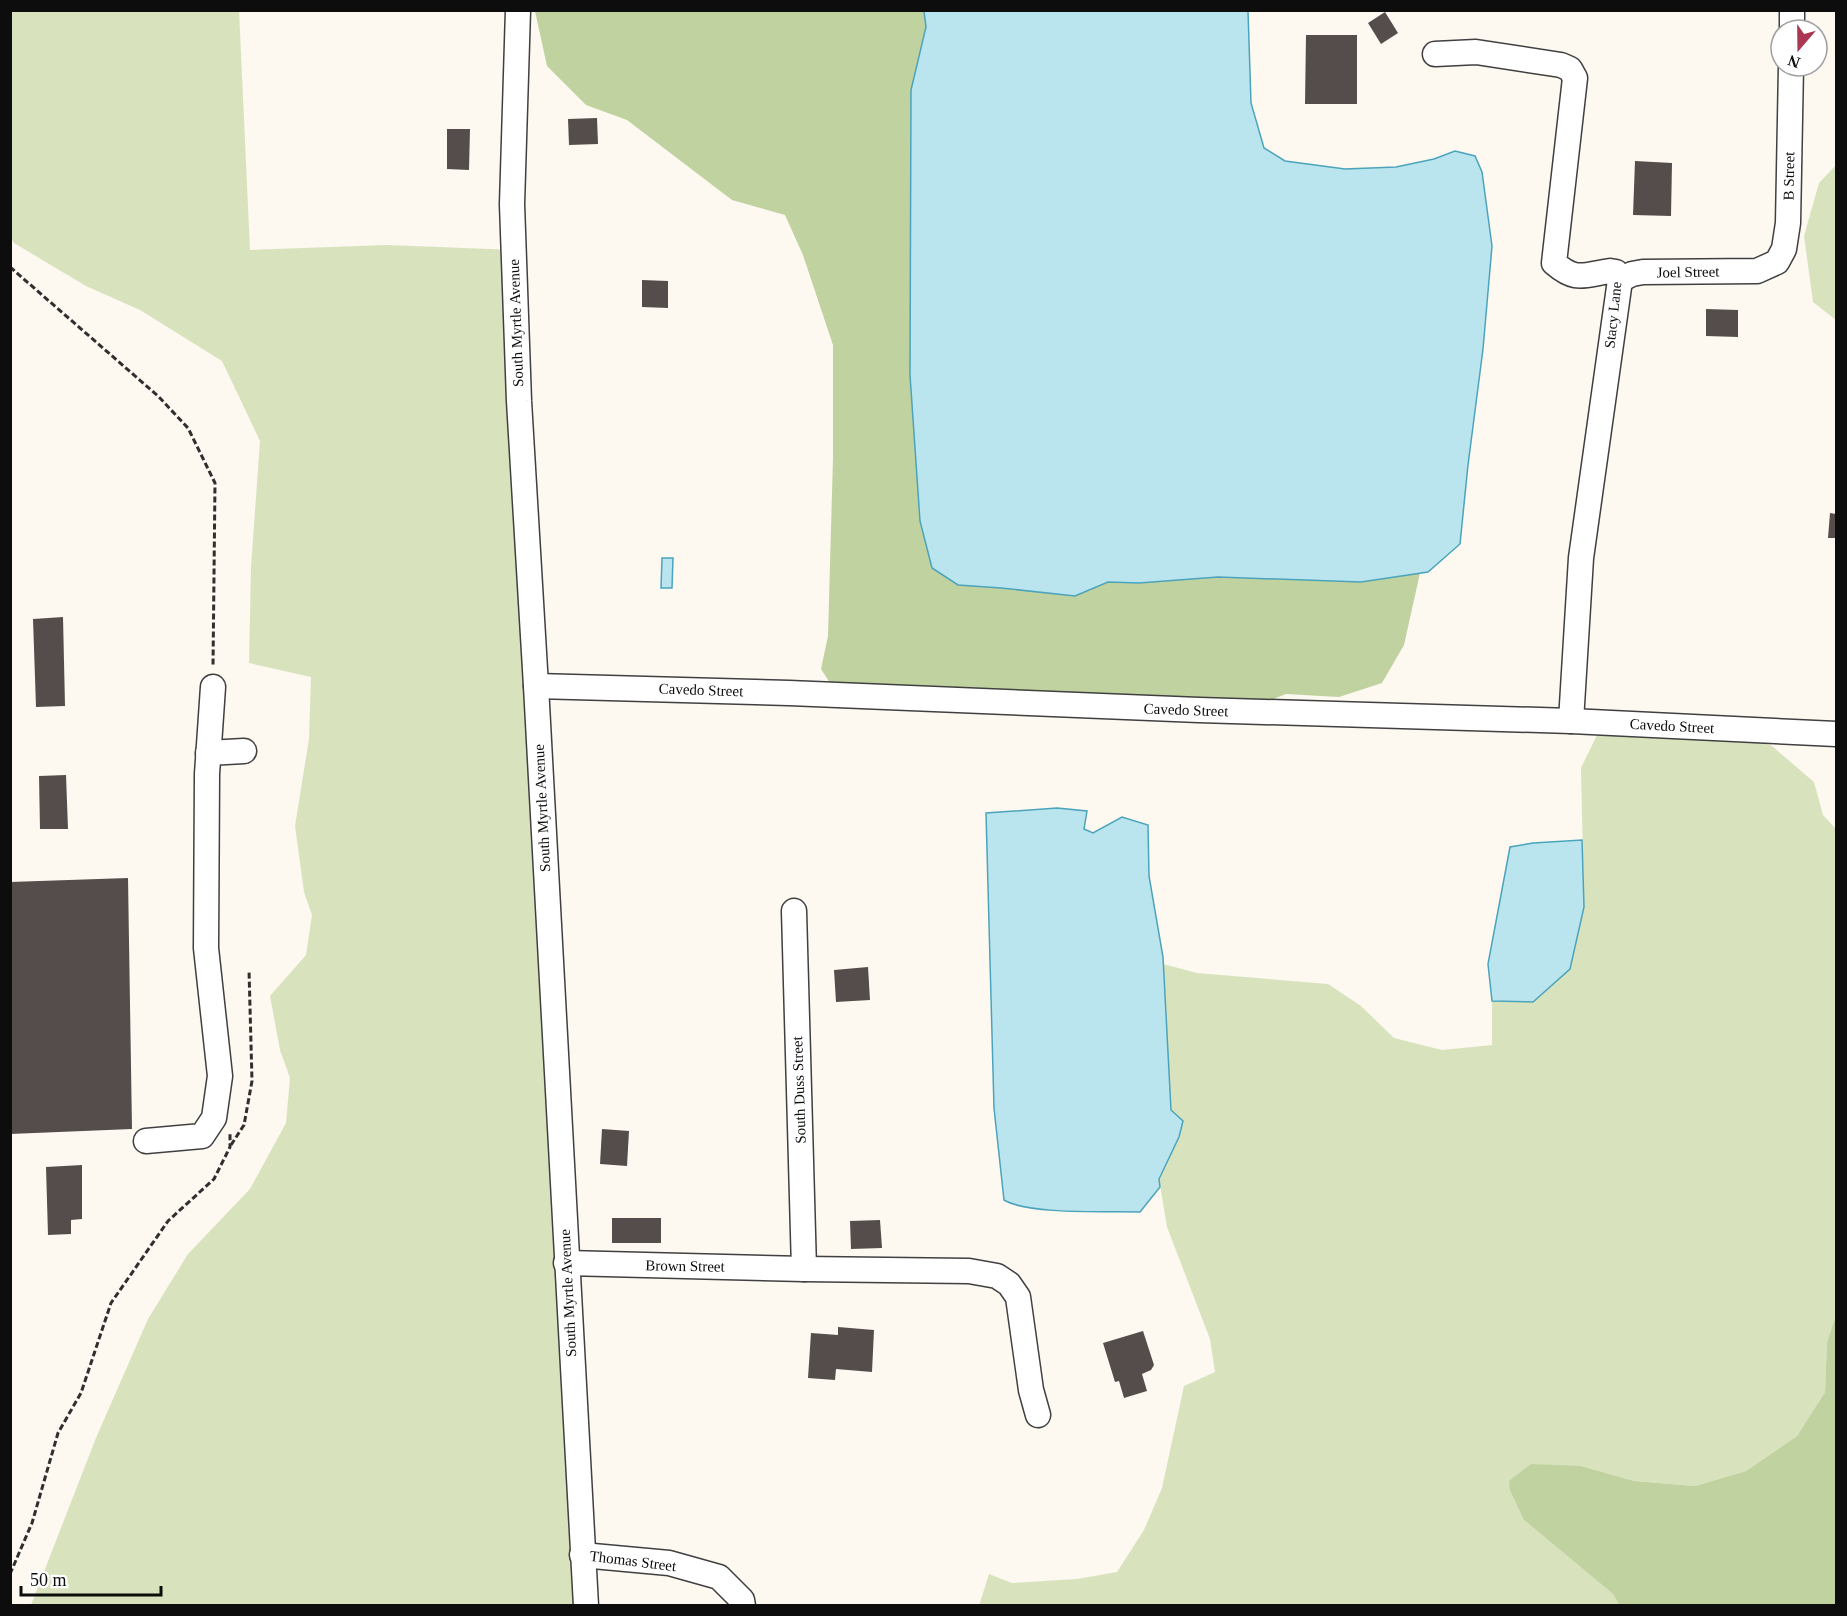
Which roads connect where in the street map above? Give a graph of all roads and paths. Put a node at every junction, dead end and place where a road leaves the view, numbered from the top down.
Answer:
1 (518, 10) edge
2 (1435, 54) dead end
3 (1791, 78) edge
4 (10, 267) edge
5 (1757, 271) joint
6 (1620, 279) junction
7 (536, 686) junction
8 (213, 687) joint
9 (1570, 721) junction
10 (1836, 734) edge
11 (244, 751) dead end
12 (208, 753) junction
13 (794, 911) dead end
14 (249, 970) dead end
15 (230, 1123) dead end
16 (146, 1141) dead end
17 (230, 1147) junction
18 (566, 1263) junction
19 (804, 1269) junction
20 (1038, 1415) dead end
21 (582, 1555) junction
22 (10, 1574) edge
23 (586, 1605) edge
24 (743, 1605) edge

1 - 7 street, South Myrtle Avenue
2 - 6 street, Stacy Lane
3 - 5 street, B Street
4 - 8 path
5 - 6 street, Joel Street
6 - 9 street, Stacy Lane
7 - 9 street, Cavedo Street
7 - 18 street, South Myrtle Avenue
8 - 12 street
9 - 10 street, Cavedo Street
11 - 12 street
12 - 16 street
13 - 19 street, South Duss Street
14 - 17 path
15 - 17 path
17 - 22 path
18 - 19 street, Brown Street
18 - 21 street, South Myrtle Avenue
19 - 20 street, Brown Street
21 - 23 street, South Myrtle Avenue
21 - 24 street, Thomas Street

